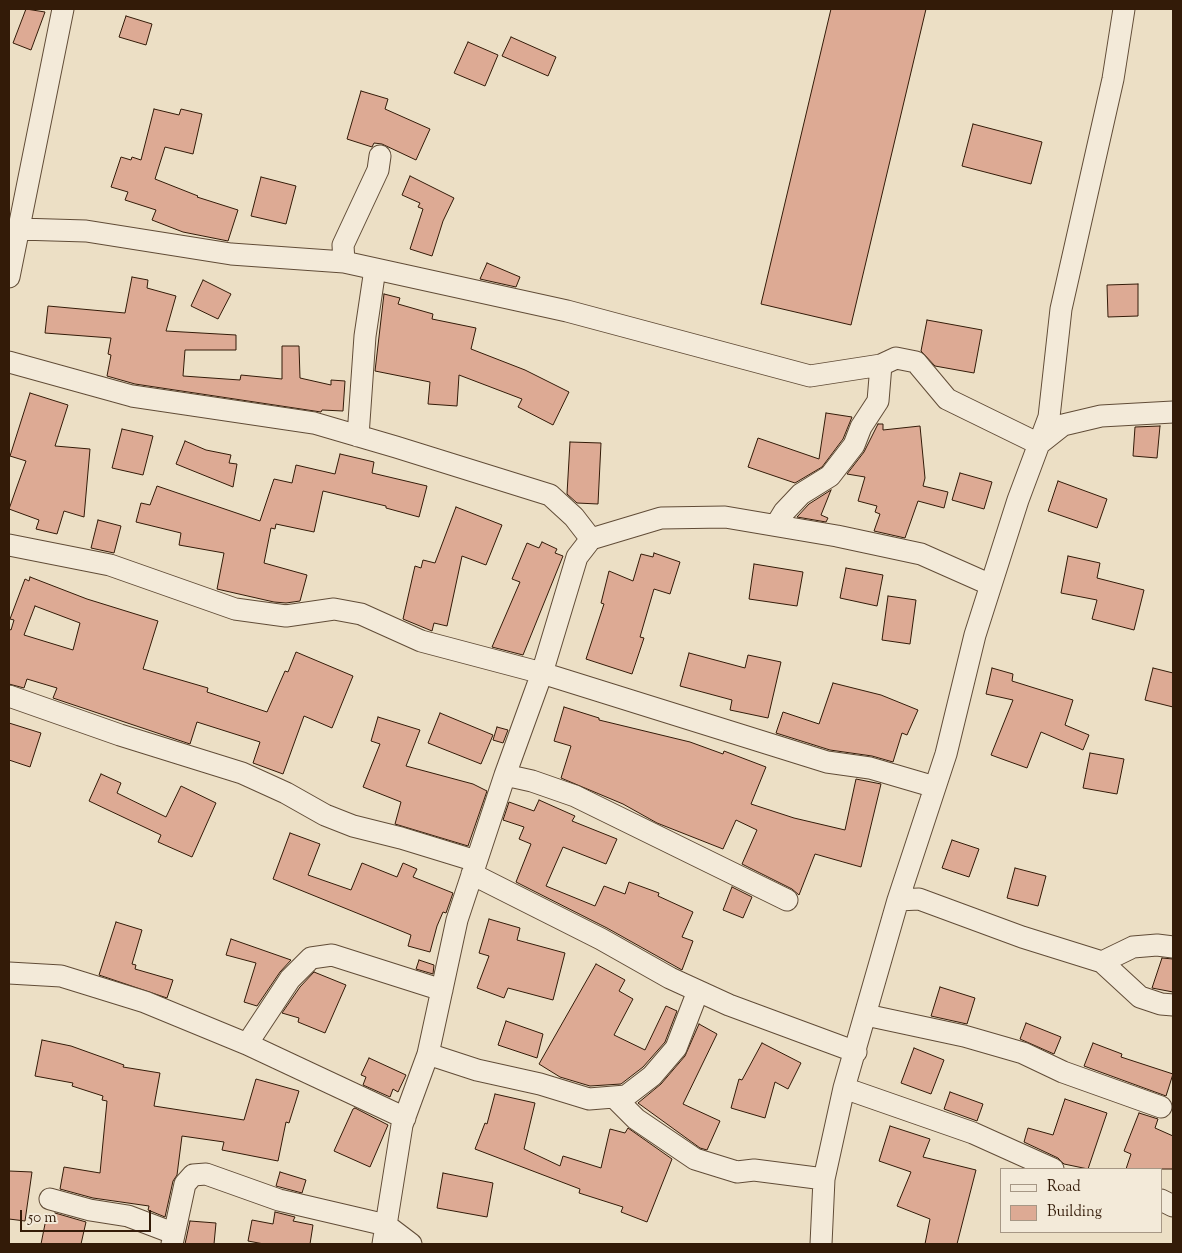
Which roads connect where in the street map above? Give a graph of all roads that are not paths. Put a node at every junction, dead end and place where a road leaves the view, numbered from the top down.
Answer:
1 (63, 9) edge
2 (1124, 9) edge
3 (380, 156) dead end
4 (19, 229) junction
5 (344, 262) junction
6 (376, 269) junction
7 (9, 278) edge
8 (9, 362) edge
9 (882, 365) junction
10 (1173, 412) edge
11 (358, 436) junction
12 (1039, 444) junction
13 (776, 525) junction
14 (591, 539) junction
15 (9, 545) edge
16 (991, 585) junction
17 (542, 673) junction
18 (9, 696) edge
19 (505, 775) junction
20 (935, 787) junction
21 (474, 868) junction
22 (787, 900) dead end
23 (898, 900) junction
24 (1173, 947) edge
25 (1102, 962) junction
26 (9, 973) edge
27 (442, 990) junction
28 (698, 991) junction
29 (1173, 1004) edge
30 (866, 1015) junction
31 (247, 1044) junction
32 (856, 1052) junction
33 (428, 1054) junction
34 (844, 1088) junction
35 (614, 1097) junction
36 (1161, 1107) dead end
37 (405, 1118) junction
38 (1051, 1168) edge
39 (824, 1178) junction
40 (50, 1199) dead end
41 (385, 1235) edge
42 (172, 1238) edge
43 (412, 1244) edge
44 (821, 1244) edge

1 - 4 street
2 - 12 street
3 - 5 street
4 - 5 street
4 - 7 street
5 - 6 street
6 - 9 street
6 - 11 street
8 - 11 street
9 - 12 street
9 - 13 street
10 - 12 street
11 - 14 street
12 - 16 street
13 - 14 street
13 - 16 street
14 - 17 street
15 - 17 street
16 - 20 street
17 - 19 street
17 - 20 street
18 - 21 street
19 - 21 street
19 - 22 street
20 - 23 street
21 - 27 street
21 - 28 street
23 - 25 street
23 - 30 street
24 - 25 street
25 - 29 street
26 - 31 street
27 - 31 street
27 - 33 street
28 - 32 street
28 - 35 street
30 - 32 street
30 - 36 street
31 - 37 street
32 - 34 street
33 - 35 street
33 - 37 street
34 - 38 street
34 - 39 street
35 - 39 street
37 - 41 street
39 - 44 street
40 - 42 street
41 - 42 street
41 - 43 street

